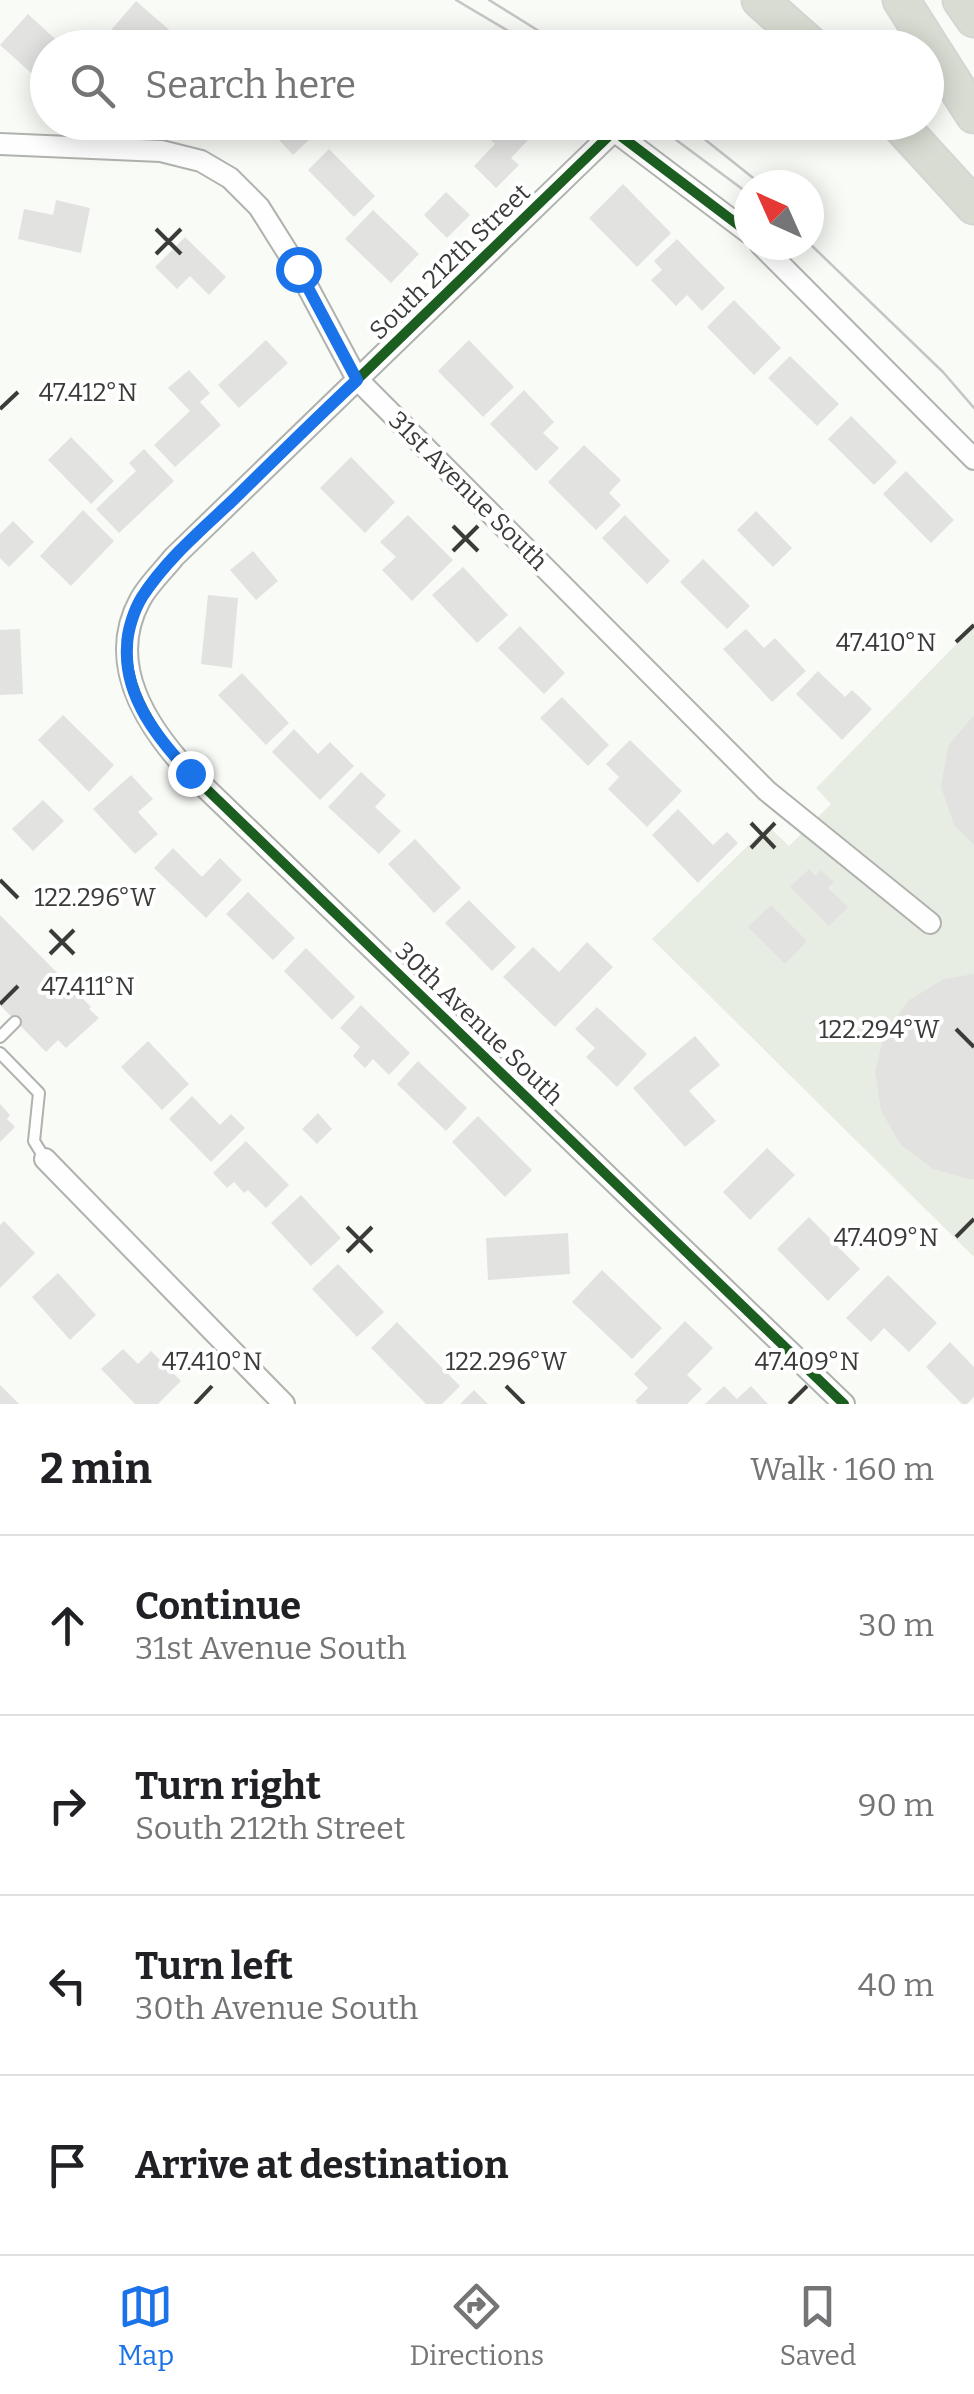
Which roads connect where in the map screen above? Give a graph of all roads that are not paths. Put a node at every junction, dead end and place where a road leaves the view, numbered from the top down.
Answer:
1 (760, 0) edge
2 (901, 0) edge
3 (961, 0) edge
4 (974, 19) edge
5 (794, 30) edge
6 (920, 30) edge
7 (944, 68) edge
8 (974, 115) edge
9 (605, 140) edge
10 (626, 140) edge
11 (914, 140) edge
12 (0, 144) edge
13 (974, 206) edge
14 (734, 222) edge
15 (777, 260) edge
16 (357, 380) junction
17 (974, 459) edge
18 (126, 647) joint
19 (930, 923) dead end
20 (15, 1022) dead end
21 (0, 1037) edge
22 (0, 1053) edge
23 (45, 1160) joint
24 (284, 1404) edge
25 (844, 1404) edge

1 - 5 highway
2 - 6 highway
3 - 4 highway
7 - 8 highway
9 - 16 street, South 212th Street
10 - 14 street, South 212th Street
11 - 13 highway
12 - 16 street, 31st Avenue South
15 - 17 street
16 - 18 street, South 212th Street
16 - 19 street, 31st Avenue South
18 - 25 street, 30th Avenue South
20 - 21 lane
22 - 23 lane
23 - 24 street

